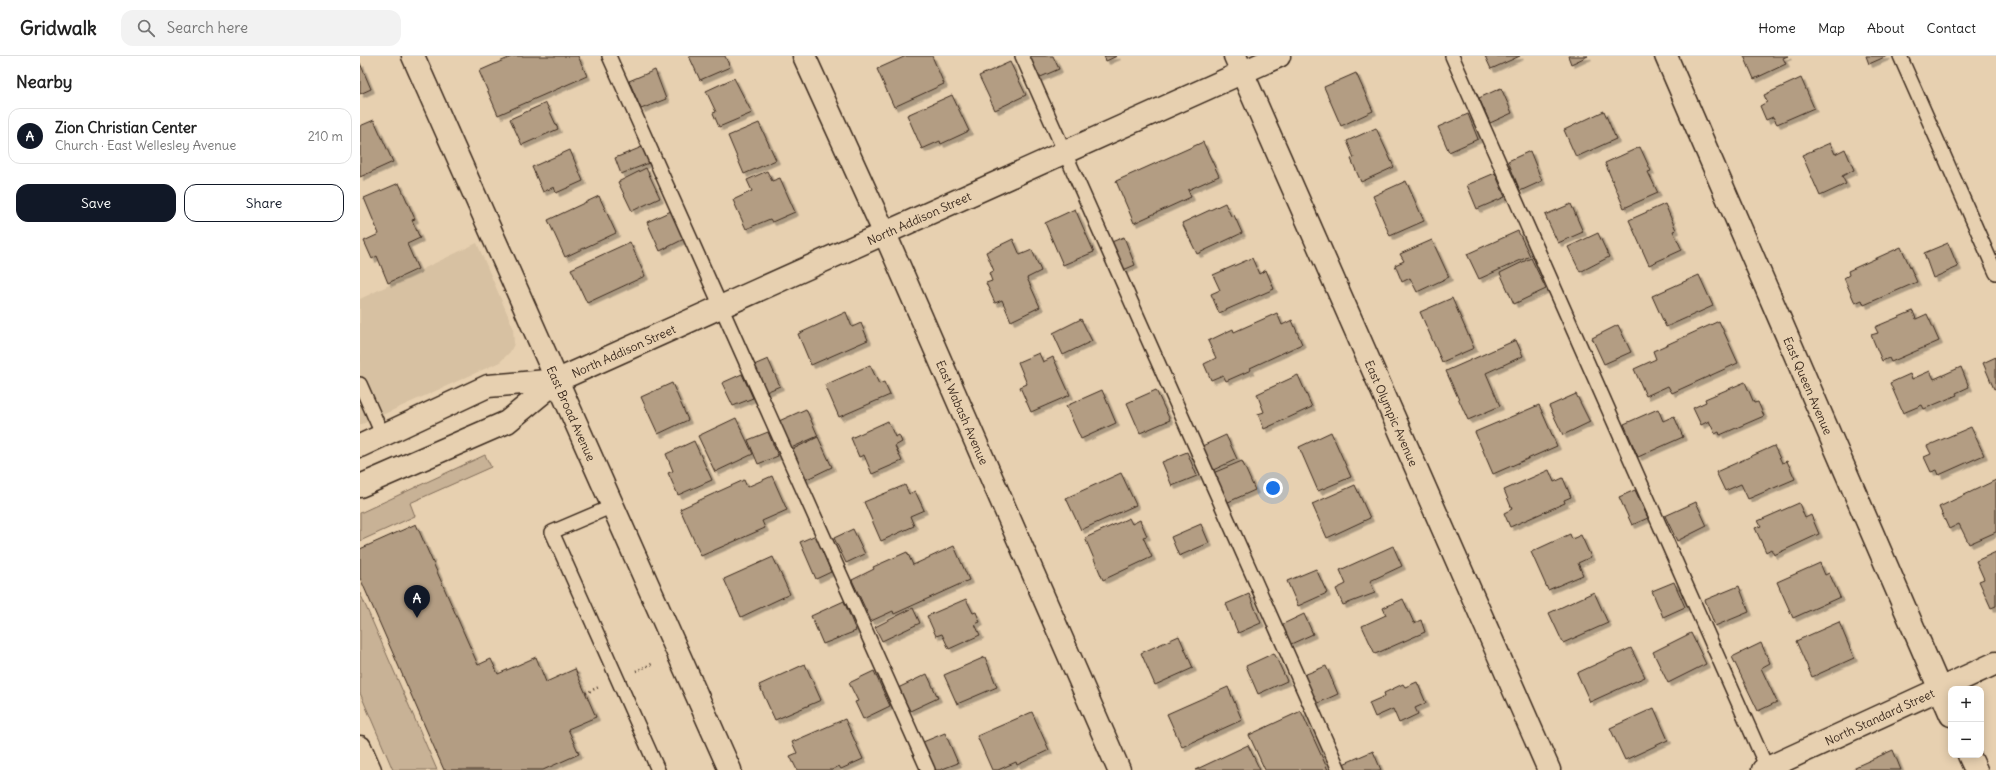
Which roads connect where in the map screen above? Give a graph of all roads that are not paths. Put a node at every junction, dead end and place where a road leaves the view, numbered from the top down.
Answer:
1 (413, 56) edge
2 (610, 56) edge
3 (804, 56) edge
4 (1022, 56) edge
5 (1279, 56) edge
6 (1452, 56) edge
7 (1666, 56) edge
8 (1900, 56) edge
9 (1239, 64) edge
10 (1066, 152) junction
11 (885, 234) junction
12 (1996, 273) edge
13 (722, 307) junction
14 (558, 380) junction
15 (360, 384) edge
16 (383, 436) junction
17 (360, 446) edge
18 (360, 486) edge
19 (613, 506) junction
20 (1996, 663) edge
21 (1939, 689) junction
22 (1948, 709) edge
23 (360, 747) edge
24 (1970, 758) edge
25 (1765, 769) edge
26 (370, 770) edge
27 (658, 770) edge
28 (730, 770) edge
29 (928, 770) edge
30 (1119, 770) edge
31 (1339, 770) edge
32 (1549, 770) edge
33 (1976, 770) edge

1 - 14 street, East Broad Avenue
2 - 13 lane
3 - 11 street, East Wabash Avenue
4 - 10 lane
5 - 9 street, North Addison Street
6 - 25 lane
7 - 21 street, East Queen Avenue
8 - 12 lane
9 - 10 street, North Addison Street
9 - 32 street, East Olympic Avenue
10 - 11 street, North Addison Street
10 - 31 lane
11 - 13 street, North Addison Street
11 - 30 street, East Wabash Avenue
13 - 14 street, North Addison Street
13 - 29 lane
14 - 16 street, North Addison Street
14 - 18 street, North Addison Street
14 - 19 street, East Broad Avenue
15 - 16 lane
16 - 17 street, North Addison Street
19 - 27 lane
19 - 28 street, East Broad Avenue
20 - 21 street, North Standard Street
21 - 22 street, East Queen Avenue
21 - 25 street, North Standard Street
23 - 26 street
24 - 33 street

